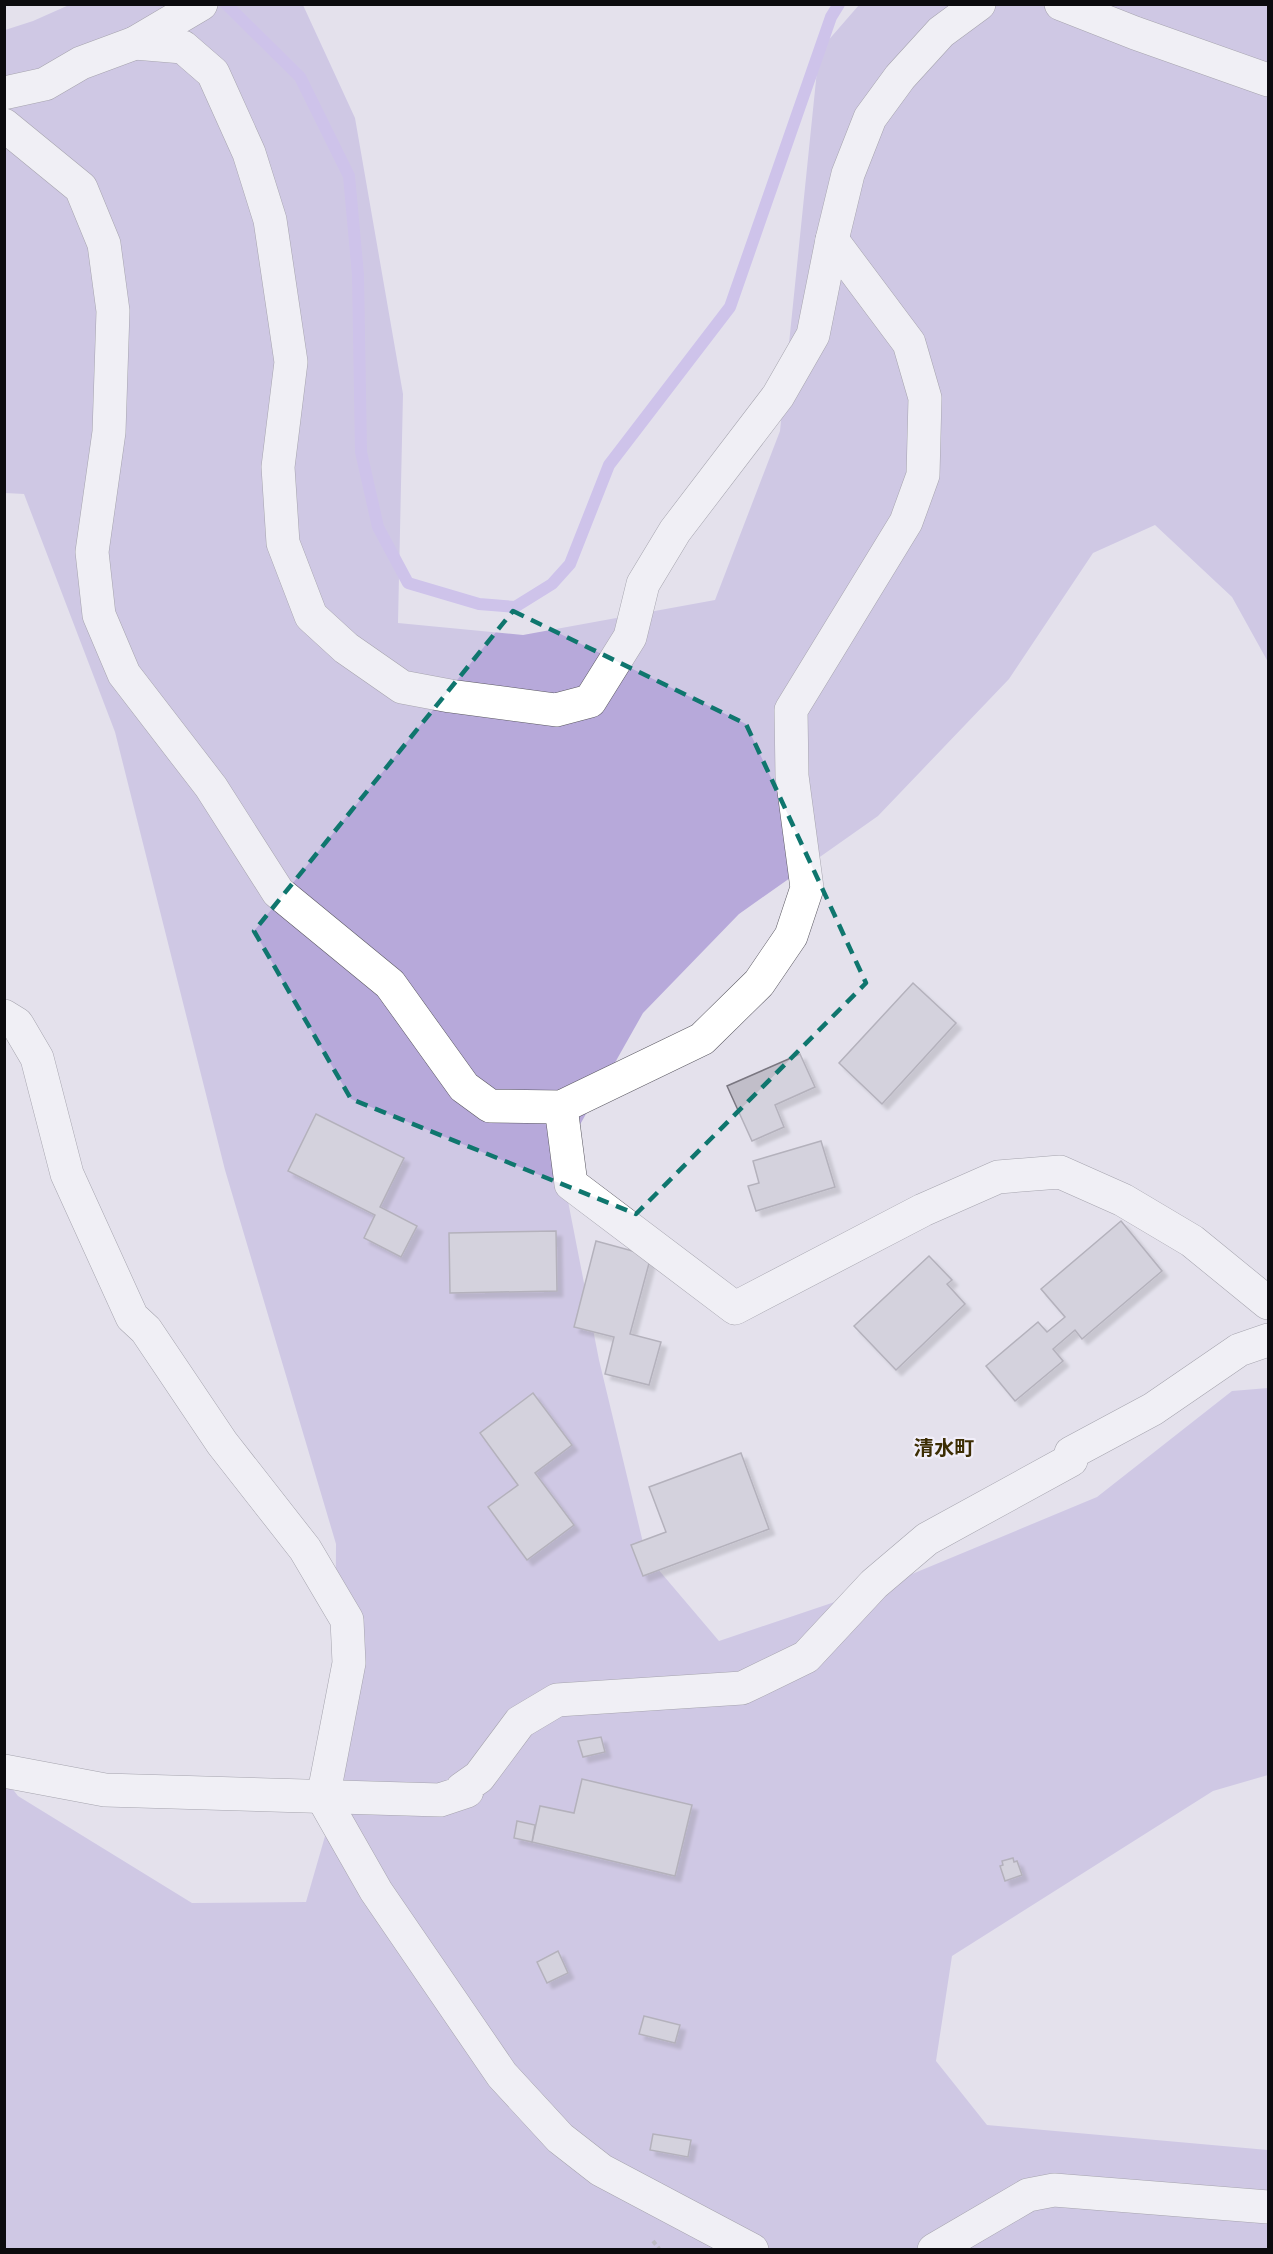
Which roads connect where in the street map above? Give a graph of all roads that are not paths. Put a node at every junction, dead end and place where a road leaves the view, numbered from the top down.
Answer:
1 (201, 4) edge
2 (980, 4) edge
3 (1061, 4) edge
4 (135, 43) junction
5 (1269, 80) edge
6 (4, 93) edge
7 (4, 125) edge
8 (832, 240) junction
9 (4, 1016) edge
10 (561, 1107) junction
11 (1269, 1303) edge
12 (1269, 1340) edge
13 (4, 1771) edge
14 (323, 1798) junction
15 (1269, 2207) edge
16 (752, 2250) edge
17 (934, 2250) edge

1 - 4 street
2 - 8 street
3 - 5 street
4 - 6 street
4 - 8 street
7 - 10 street
8 - 10 street
9 - 14 street
10 - 11 street
12 - 14 street
13 - 14 street
14 - 16 street
15 - 17 street

